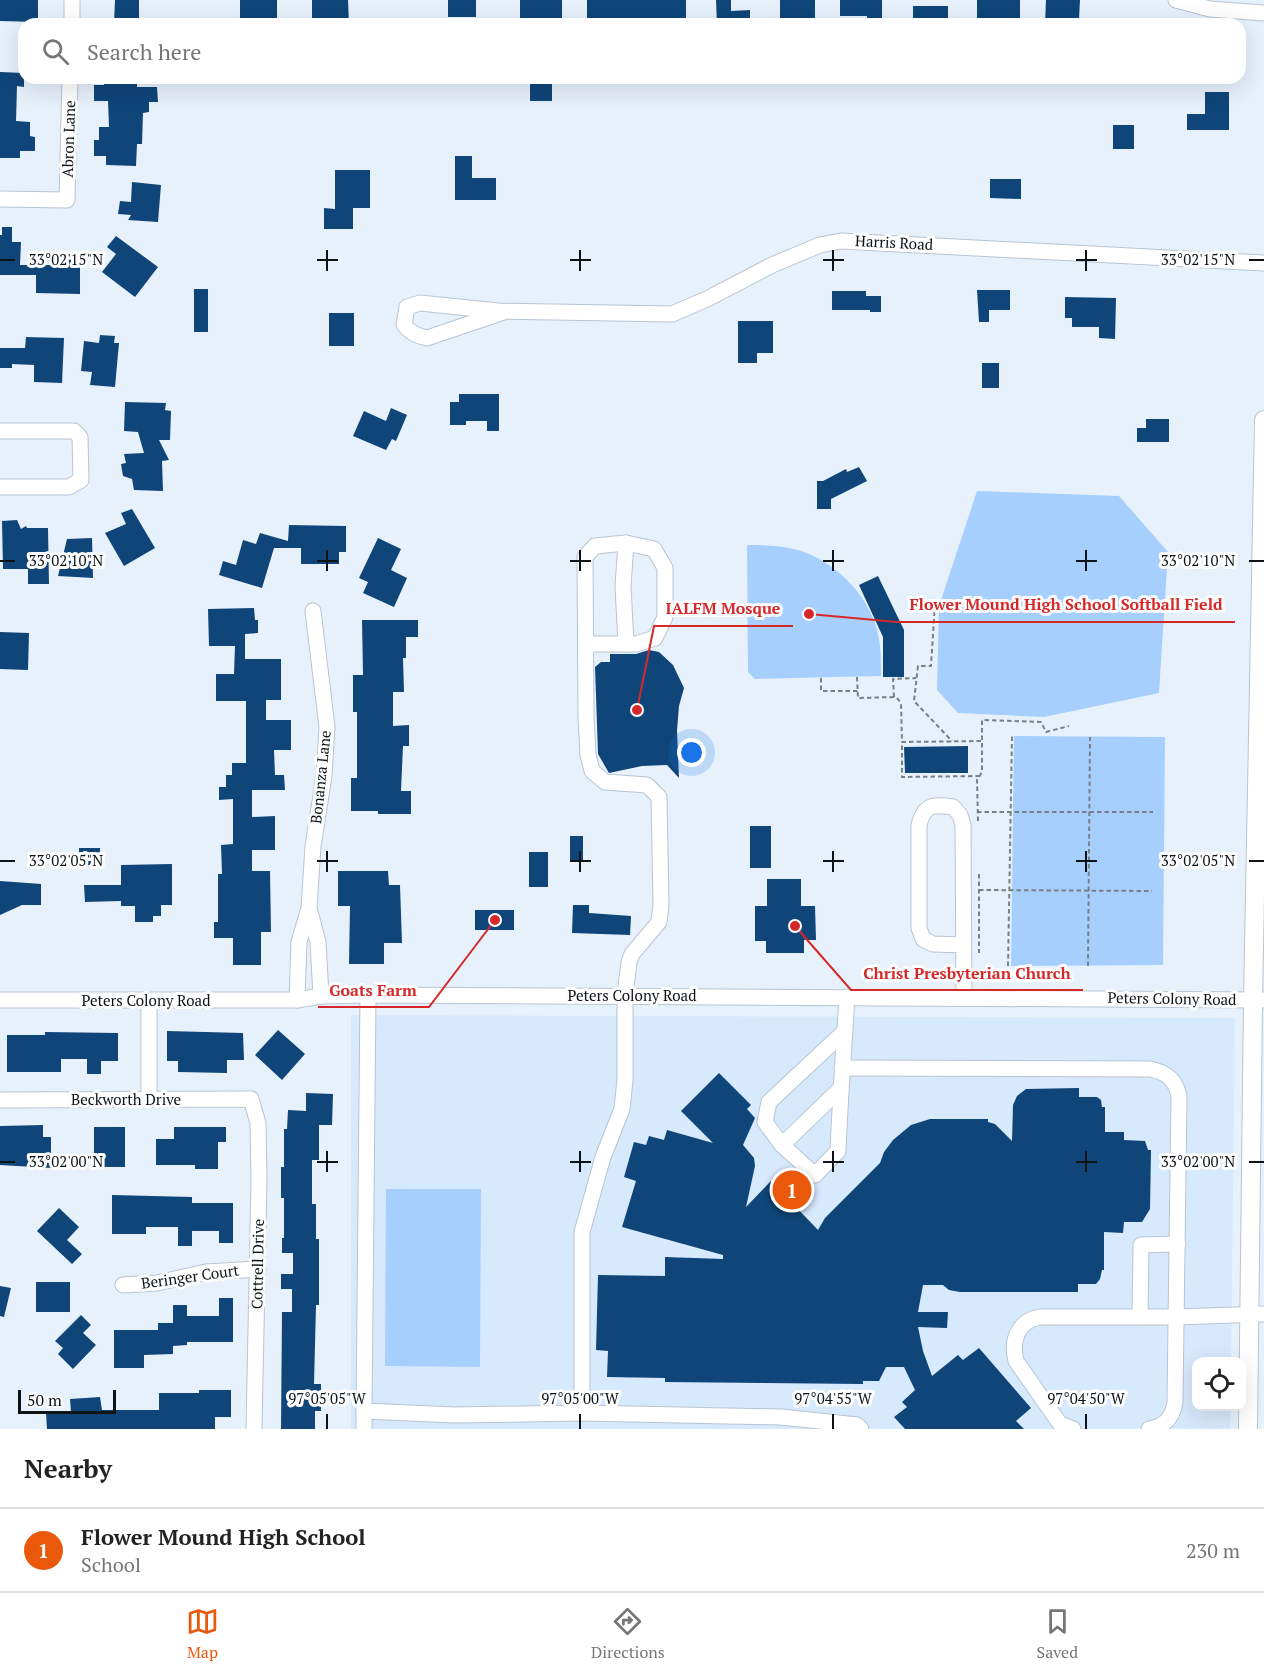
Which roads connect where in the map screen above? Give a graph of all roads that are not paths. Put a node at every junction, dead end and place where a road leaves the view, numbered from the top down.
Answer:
1 (72, 0) edge
2 (1176, 0) edge
3 (1264, 13) edge
4 (72, 18) edge
5 (70, 84) edge
6 (0, 199) edge
7 (1264, 263) edge
8 (504, 312) junction
9 (1264, 420) edge
10 (0, 431) edge
11 (0, 487) edge
12 (626, 543) junction
13 (313, 611) dead end
14 (586, 644) junction
15 (626, 644) junction
16 (1261, 736) edge
17 (309, 908) junction
18 (964, 945) junction
19 (368, 995) junction
20 (625, 995) junction
21 (321, 996) junction
22 (847, 997) junction
23 (964, 997) junction
24 (0, 1000) edge
25 (297, 1000) junction
26 (1258, 1000) edge
27 (149, 1001) junction
28 (845, 1031) junction
29 (842, 1068) junction
30 (840, 1089) junction
31 (251, 1099) joint
32 (0, 1100) edge
33 (150, 1100) junction
34 (782, 1145) junction
35 (1178, 1244) junction
36 (258, 1269) junction
37 (123, 1285) dead end
38 (1257, 1314) edge
39 (1140, 1317) junction
40 (1176, 1317) junction
41 (364, 1411) junction
42 (582, 1413) junction
43 (454, 1422) edge
44 (254, 1429) edge
45 (364, 1429) edge
46 (861, 1429) edge
47 (1073, 1429) edge
48 (1149, 1429) edge
49 (1248, 1429) edge

1 - 4 street
2 - 3 street
5 - 6 street, Abron Lane
7 - 8 street, Harris Road
8 - 8 street, Harris Road
9 - 16 main road
10 - 11 street
12 - 14 street
12 - 15 street
12 - 15 street
13 - 17 street, Bonanza Lane
14 - 15 street
14 - 20 street
16 - 26 main road
17 - 21 street, Bonanza Lane
17 - 25 street, Bonanza Lane
18 - 18 street
18 - 23 street
19 - 20 street, Peters Colony Road
19 - 21 street, Peters Colony Road
19 - 41 street
20 - 22 street, Peters Colony Road
20 - 42 street
21 - 25 street, Peters Colony Road
22 - 23 street, Peters Colony Road
22 - 28 street
23 - 26 street, Peters Colony Road
24 - 27 street, Peters Colony Road
25 - 27 street, Peters Colony Road
26 - 38 main road
27 - 33 street
28 - 29 street
28 - 34 street
29 - 30 street
29 - 35 street
30 - 34 street
30 - 34 street
31 - 33 street, Beckworth Drive
31 - 36 street, Cottrell Drive
32 - 33 street, Beckworth Drive
35 - 39 street
35 - 40 street
36 - 37 street, Beringer Court
36 - 44 street, Cottrell Drive
38 - 40 street
38 - 49 main road
39 - 40 street
39 - 47 street
40 - 48 street
41 - 43 street
41 - 45 street
42 - 43 street
42 - 46 street

